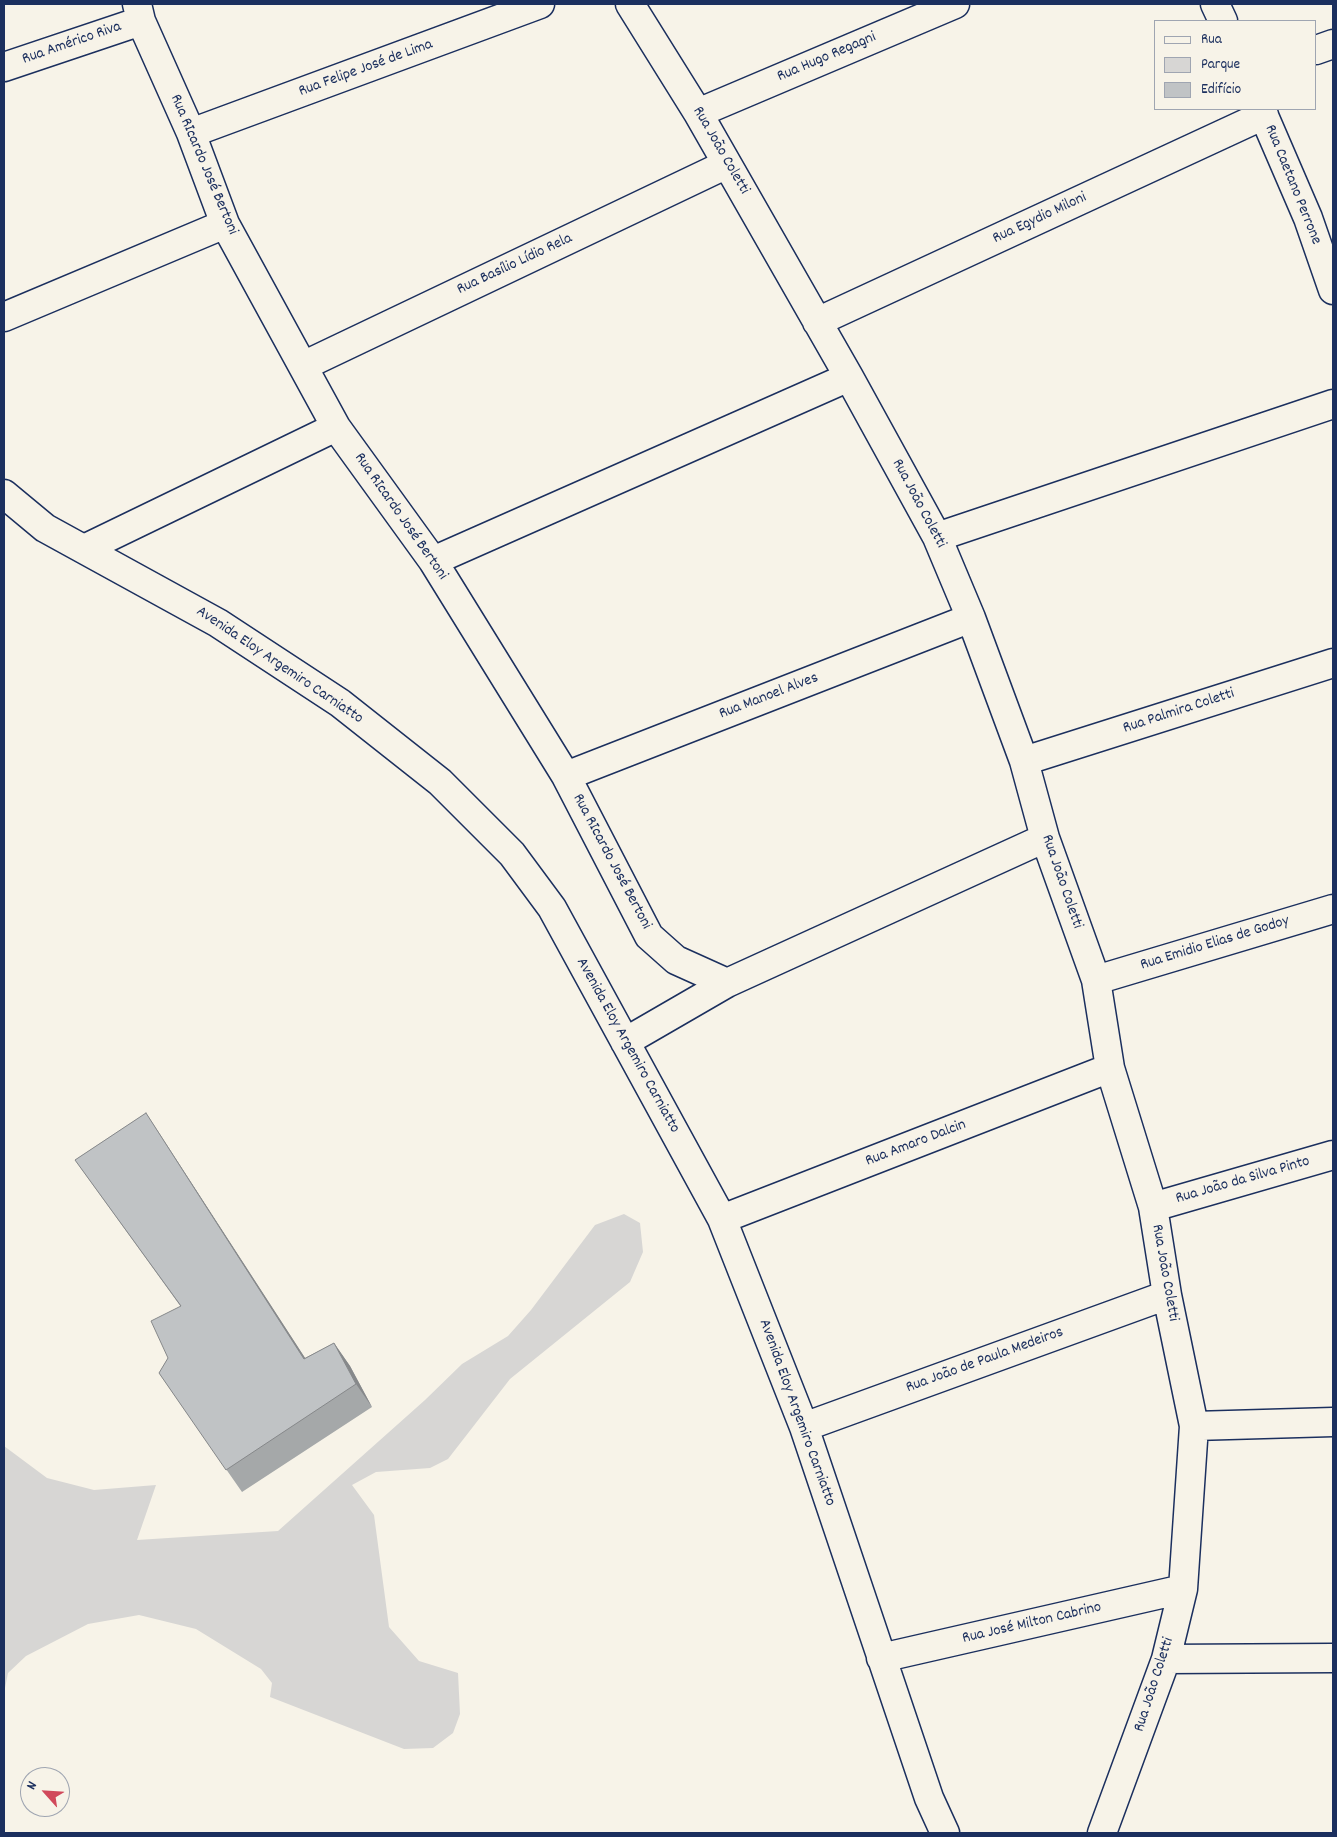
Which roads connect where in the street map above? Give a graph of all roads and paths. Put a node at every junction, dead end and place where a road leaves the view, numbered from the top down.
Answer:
1 (540, 4) edge
2 (630, 4) edge
3 (955, 4) edge
4 (1215, 4) edge
5 (139, 12) edge
6 (1223, 20) edge
7 (1333, 44) edge
8 (1317, 50) edge
9 (4, 68) edge
10 (698, 112) junction
11 (1262, 112) edge
12 (191, 134) junction
13 (727, 164) junction
14 (225, 224) junction
15 (1333, 290) edge
16 (4, 317) edge
17 (816, 322) junction
18 (303, 366) junction
19 (849, 377) junction
20 (1333, 404) edge
21 (336, 427) junction
22 (4, 494) edge
23 (937, 536) junction
24 (84, 549) junction
25 (433, 561) junction
26 (971, 618) junction
27 (1333, 663) edge
28 (1024, 761) junction
29 (566, 776) junction
30 (1045, 838) junction
31 (1333, 909) edge
32 (1096, 980) junction
33 (727, 983) junction
34 (625, 1042) junction
35 (1110, 1068) junction
36 (1333, 1155) edge
37 (1153, 1208) junction
38 (722, 1220) junction
39 (1167, 1295) junction
40 (1333, 1422) edge
41 (1194, 1426) junction
42 (804, 1427) junction
43 (1183, 1589) junction
44 (881, 1658) junction
45 (1333, 1658) edge
46 (1166, 1659) junction
47 (945, 1833) edge
48 (1102, 1833) edge

1 - 12 street, Rua Felipe José de Lima
2 - 10 street, Rua João Coletti
3 - 10 street, Rua Hugo Regagni
4 - 6 street
5 - 9 street, Rua Américo Riva
5 - 12 street, Rua RIcardo José Bertoni
7 - 8 street
10 - 13 street, Rua João Coletti
11 - 15 street, Rua Caetano Perrone
11 - 17 street, Rua Egydio Miloni
12 - 14 street, Rua RIcardo José Bertoni
13 - 17 street, Rua João Coletti
13 - 18 street, Rua Basílio Lídio Rela
14 - 16 street
14 - 18 street, Rua RIcardo José Bertoni
17 - 19 street, Rua João Coletti
18 - 21 street, Rua RIcardo José Bertoni
19 - 23 street, Rua João Coletti
19 - 25 street
20 - 23 street
21 - 24 street
21 - 25 street, Rua RIcardo José Bertoni
22 - 24 street, Avenida Eloy Argemiro Carniatto
23 - 26 street, Rua João Coletti
24 - 34 street, Avenida Eloy Argemiro Carniatto
25 - 29 street, Rua RIcardo José Bertoni
26 - 28 street, Rua João Coletti
26 - 29 street, Rua Manoel Alves
27 - 28 street, Rua Palmira Coletti
28 - 30 street, Rua João Coletti
29 - 33 street, Rua RIcardo José Bertoni
30 - 32 street, Rua João Coletti
30 - 33 street
31 - 32 street, Rua Emidio Elias de Godoy
32 - 35 street, Rua João Coletti
33 - 34 street
34 - 38 street, Avenida Eloy Argemiro Carniatto
35 - 37 street, Rua João Coletti
35 - 38 street, Rua Amaro Dalcin
36 - 37 street, Rua João da Silva Pinto
37 - 39 street, Rua João Coletti
38 - 42 street, Avenida Eloy Argemiro Carniatto
39 - 41 street, Rua João Coletti
39 - 42 street, Rua João de Paula Medeiros
40 - 41 street
41 - 43 street, Rua João Coletti
42 - 44 street, Avenida Eloy Argemiro Carniatto
43 - 44 street, Rua José Milton Cabrino
43 - 46 street, Rua João Coletti
44 - 47 street, Avenida Eloy Argemiro Carniatto
45 - 46 street
46 - 48 street, Rua João Coletti

